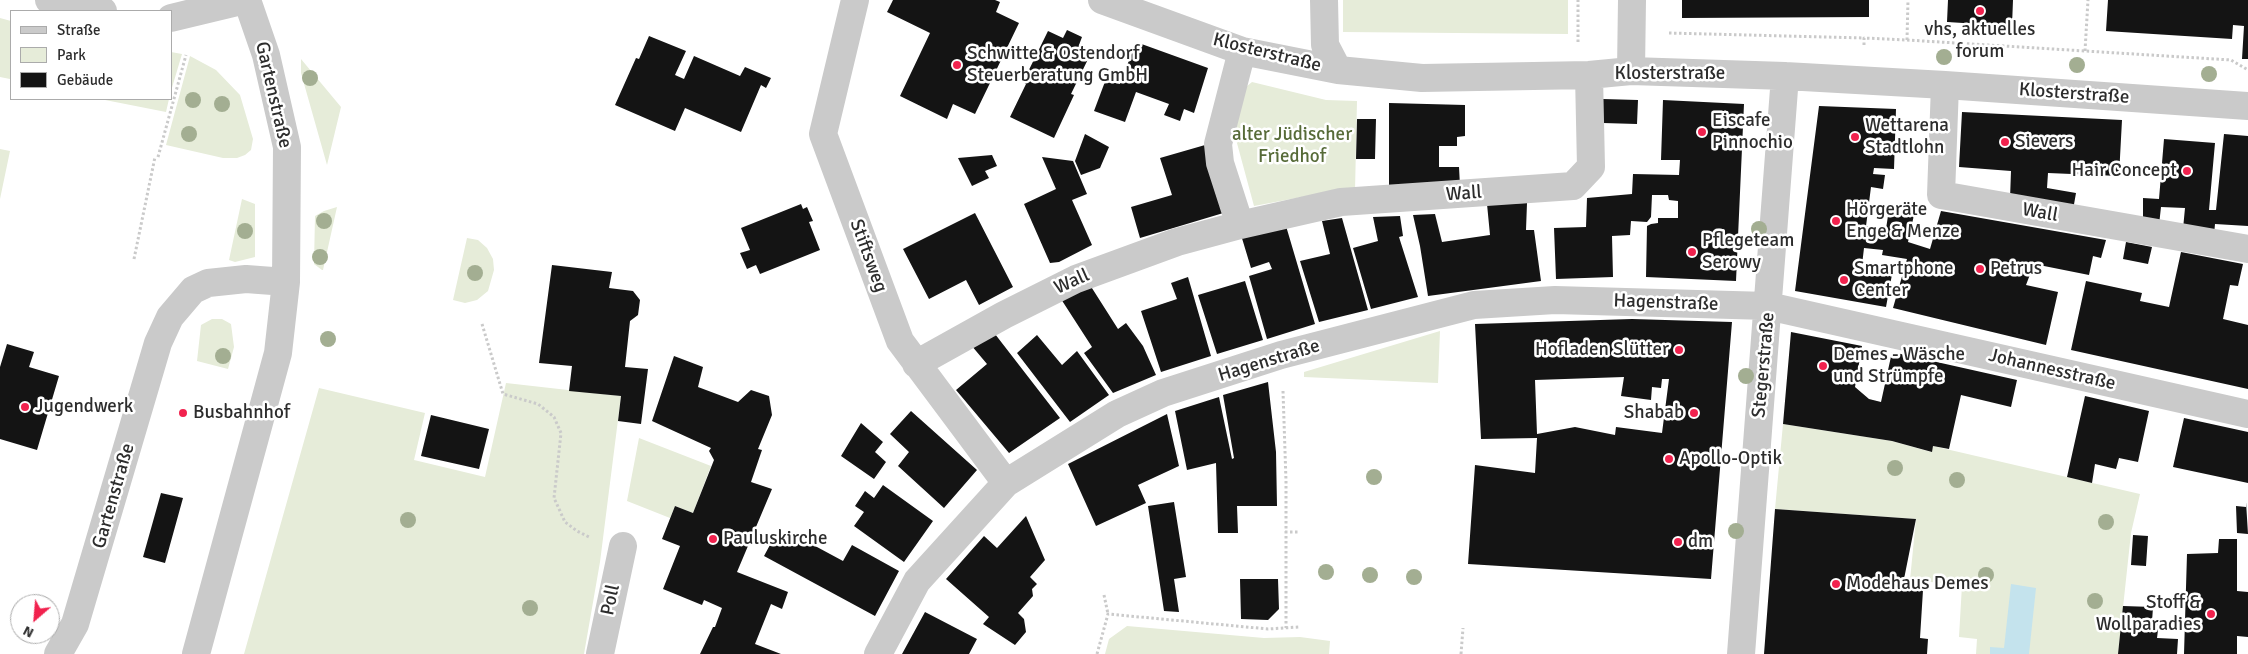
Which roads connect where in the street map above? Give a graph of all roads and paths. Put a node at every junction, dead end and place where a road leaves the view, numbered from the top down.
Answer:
1 (49, 0) edge
2 (247, 0) edge
3 (855, 0) edge
4 (1102, 0) edge
5 (1324, 0) edge
6 (1578, 0) edge
7 (1632, 0) edge
8 (2088, 0) edge
9 (98, 10) edge
10 (172, 18) edge
11 (1669, 34) dead end
12 (1864, 38) dead end
13 (1907, 40) dead end
14 (1242, 51) junction
15 (2085, 51) junction
16 (186, 55) dead end
17 (1631, 59) junction
18 (1338, 70) junction
19 (2248, 70) edge
20 (1589, 75) junction
21 (1785, 76) junction
22 (1945, 85) junction
23 (2248, 106) edge
24 (1240, 225) junction
25 (2248, 250) edge
26 (134, 259) dead end
27 (286, 282) junction
28 (1768, 306) junction
29 (482, 324) dead end
30 (1281, 355) junction
31 (916, 364) junction
32 (2248, 414) edge
33 (1006, 483) junction
34 (1285, 532) junction
35 (1300, 532) dead end
36 (623, 546) joint
37 (1104, 595) dead end
38 (1108, 614) junction
39 (1299, 627) dead end
40 (1286, 628) junction
41 (1463, 628) dead end
42 (58, 654) edge
43 (196, 654) edge
44 (600, 654) edge
45 (878, 654) edge
46 (1097, 654) edge
47 (1461, 654) edge
48 (1741, 654) edge

1 - 9 street
2 - 10 street
2 - 27 street, Gartenstraße
3 - 31 street, Stiftsweg
4 - 14 street, Klosterstraße
5 - 18 street
6 - 17 path
7 - 17 street
8 - 15 path
11 - 12 path
13 - 15 path
14 - 18 street, Klosterstraße
14 - 24 street
15 - 19 path
16 - 26 path
17 - 20 street, Klosterstraße
17 - 21 street, Klosterstraße
18 - 20 street, Klosterstraße
20 - 24 street, Wall
21 - 22 street, Klosterstraße
21 - 28 street, Stegerstraße
22 - 23 street, Klosterstraße
22 - 25 street, Wall
24 - 31 street, Wall
27 - 42 street, Gartenstraße
27 - 43 street, Gartenstraße
28 - 30 street, Hagenstraße
28 - 32 street, Johannesstraße
28 - 48 street, Stegerstraße
29 - 36 path
30 - 33 street, Hagenstraße
30 - 34 path
31 - 33 street, Stiftsweg
33 - 45 street, Hagenstraße
34 - 35 path
34 - 40 path
36 - 44 street, Poll
37 - 38 path
38 - 40 path
38 - 46 path
39 - 40 path
41 - 47 path

